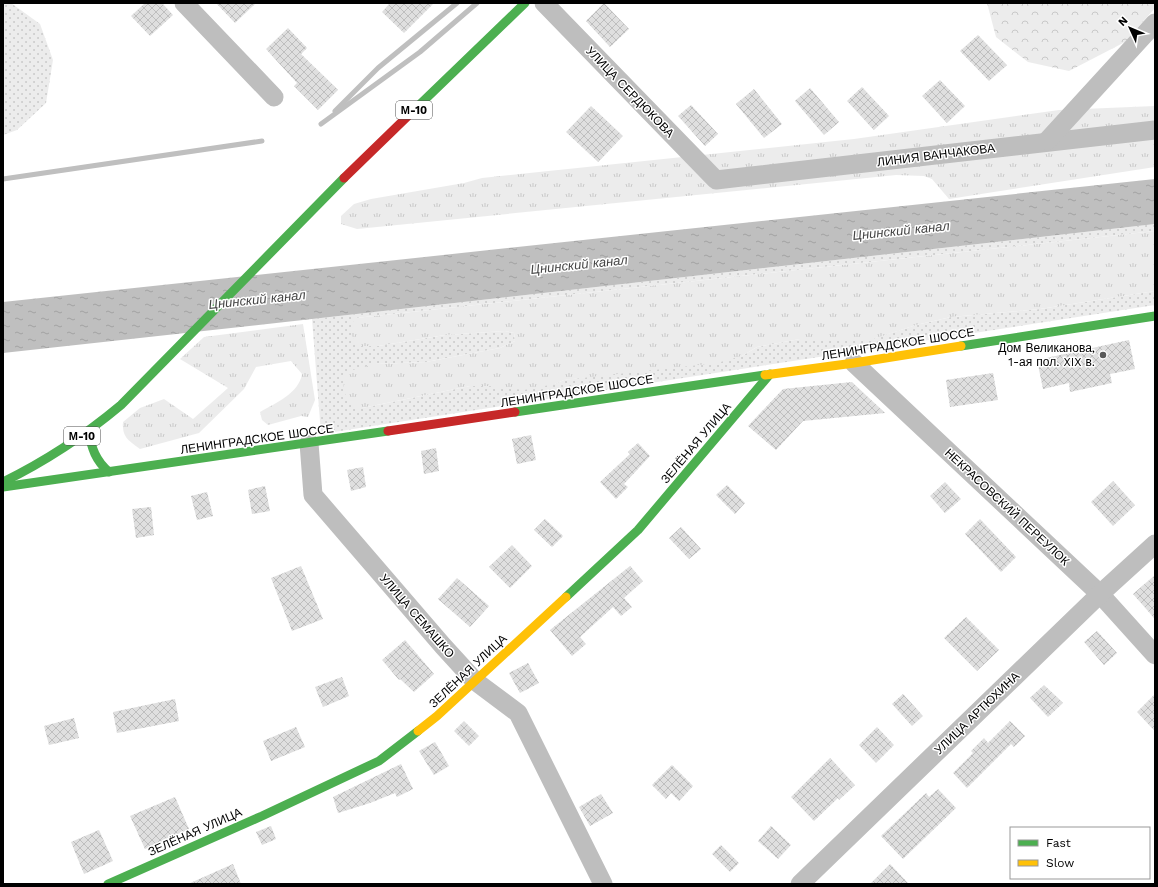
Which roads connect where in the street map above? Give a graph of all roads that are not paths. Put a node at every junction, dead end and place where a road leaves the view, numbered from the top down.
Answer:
1 (184, 3) edge
2 (524, 3) edge
3 (544, 3) edge
4 (1155, 23) edge
5 (274, 97) dead end
6 (1155, 130) edge
7 (1047, 142) junction
8 (716, 180) joint
9 (1155, 316) edge
10 (854, 363) junction
11 (770, 374) junction
12 (89, 431) junction
13 (309, 444) junction
14 (109, 472) junction
15 (3, 482) edge
16 (3, 487) edge
17 (1155, 544) edge
18 (1100, 594) junction
19 (1155, 656) edge
20 (475, 681) junction
21 (108, 884) edge
22 (602, 884) edge
23 (800, 884) edge

1 - 5 street
2 - 12 main road, М-10
3 - 8 street, УЛИЦА СЕРДЮКОВА
4 - 7 street
6 - 7 street, ЛИНИЯ ВАНЧАКОВА
7 - 8 street, ЛИНИЯ ВАНЧАКОВА
9 - 10 main road, ЛЕНИНГРАДСКОЕ ШОССЕ
10 - 11 main road, ЛЕНИНГРАДСКОЕ ШОССЕ
10 - 18 street, НЕКРАСОВСКИЙ ПЕРЕУЛОК
11 - 13 main road, ЛЕНИНГРАДСКОЕ ШОССЕ
11 - 20 main road, ЗЕЛЁНАЯ УЛИЦА
12 - 14 main road
12 - 15 main road, М-10
13 - 14 main road, ЛЕНИНГРАДСКОЕ ШОССЕ
13 - 20 street, УЛИЦА СЕМАШКО
14 - 16 main road, ЛЕНИНГРАДСКОЕ ШОССЕ
17 - 18 street, УЛИЦА АРТЮХИНА
18 - 19 street, НЕКРАСОВСКИЙ ПЕРЕУЛОК
18 - 23 street, УЛИЦА АРТЮХИНА
20 - 21 main road, ЗЕЛЁНАЯ УЛИЦА
20 - 22 street, УЛИЦА СЕМАШКО

